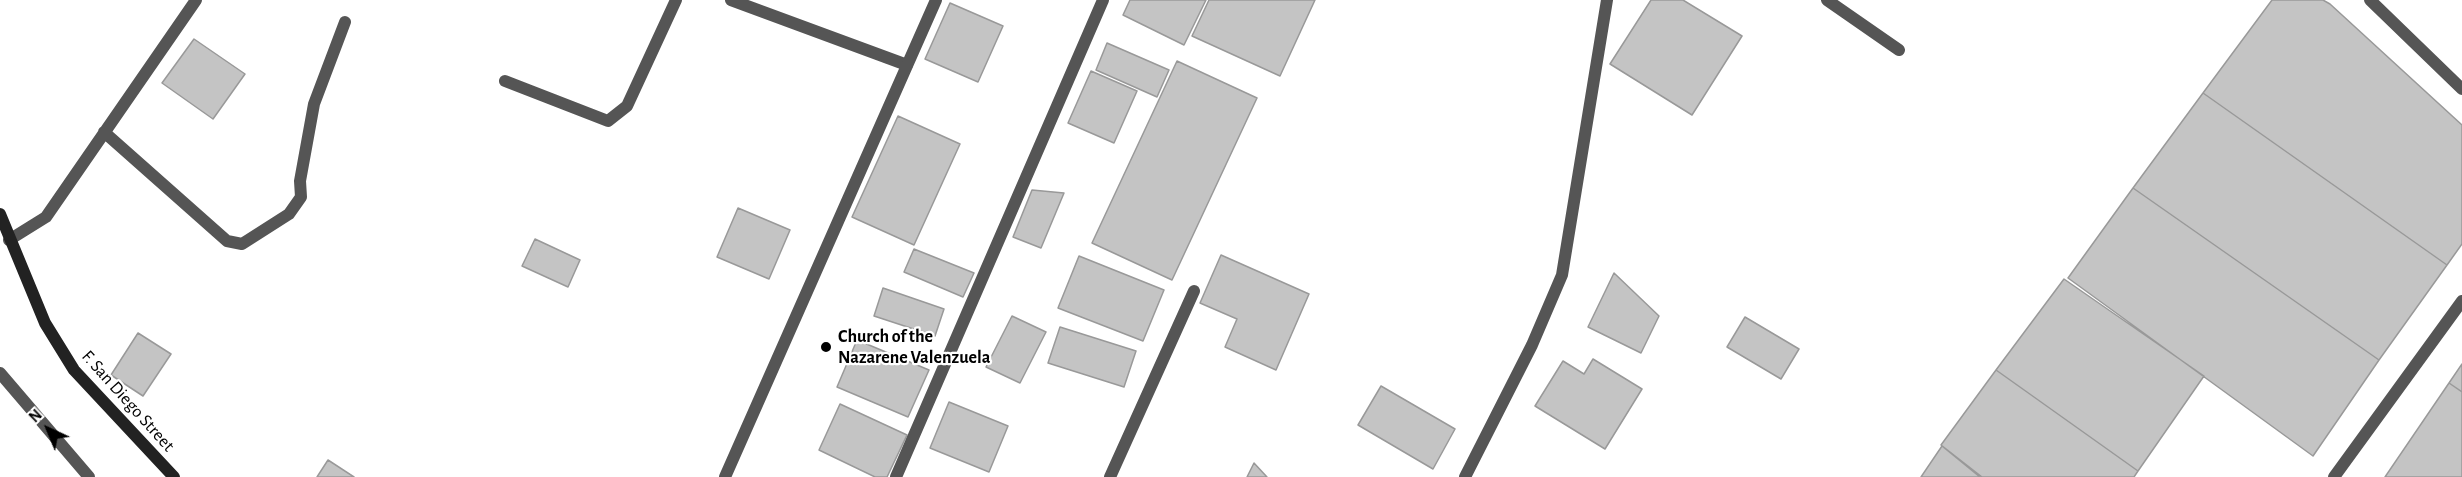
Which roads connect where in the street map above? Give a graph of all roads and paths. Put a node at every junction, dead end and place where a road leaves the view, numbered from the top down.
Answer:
1 (196, 0) edge
2 (676, 0) edge
3 (731, 0) edge
4 (936, 0) edge
5 (1103, 0) edge
6 (1606, 0) edge
7 (1827, 0) edge
8 (2370, 0) edge
9 (345, 22) dead end
10 (1899, 50) dead end
11 (907, 65) junction
12 (505, 81) dead end
13 (2462, 89) edge
14 (104, 132) junction
15 (0, 214) edge
16 (9, 240) junction
17 (1194, 291) dead end
18 (2462, 301) edge
19 (0, 373) edge
20 (89, 477) edge
21 (174, 477) edge
22 (725, 477) edge
23 (896, 477) edge
24 (1110, 477) edge
25 (1466, 477) edge
26 (2334, 477) edge

1 - 14 street
2 - 12 street
3 - 11 street
4 - 11 street
5 - 23 street
6 - 25 street
7 - 10 street
8 - 13 street
9 - 14 street
11 - 22 street
14 - 16 street
15 - 16 street, F. San Diego Street
16 - 21 street, F. San Diego Street
17 - 24 street
18 - 26 street
19 - 20 street

